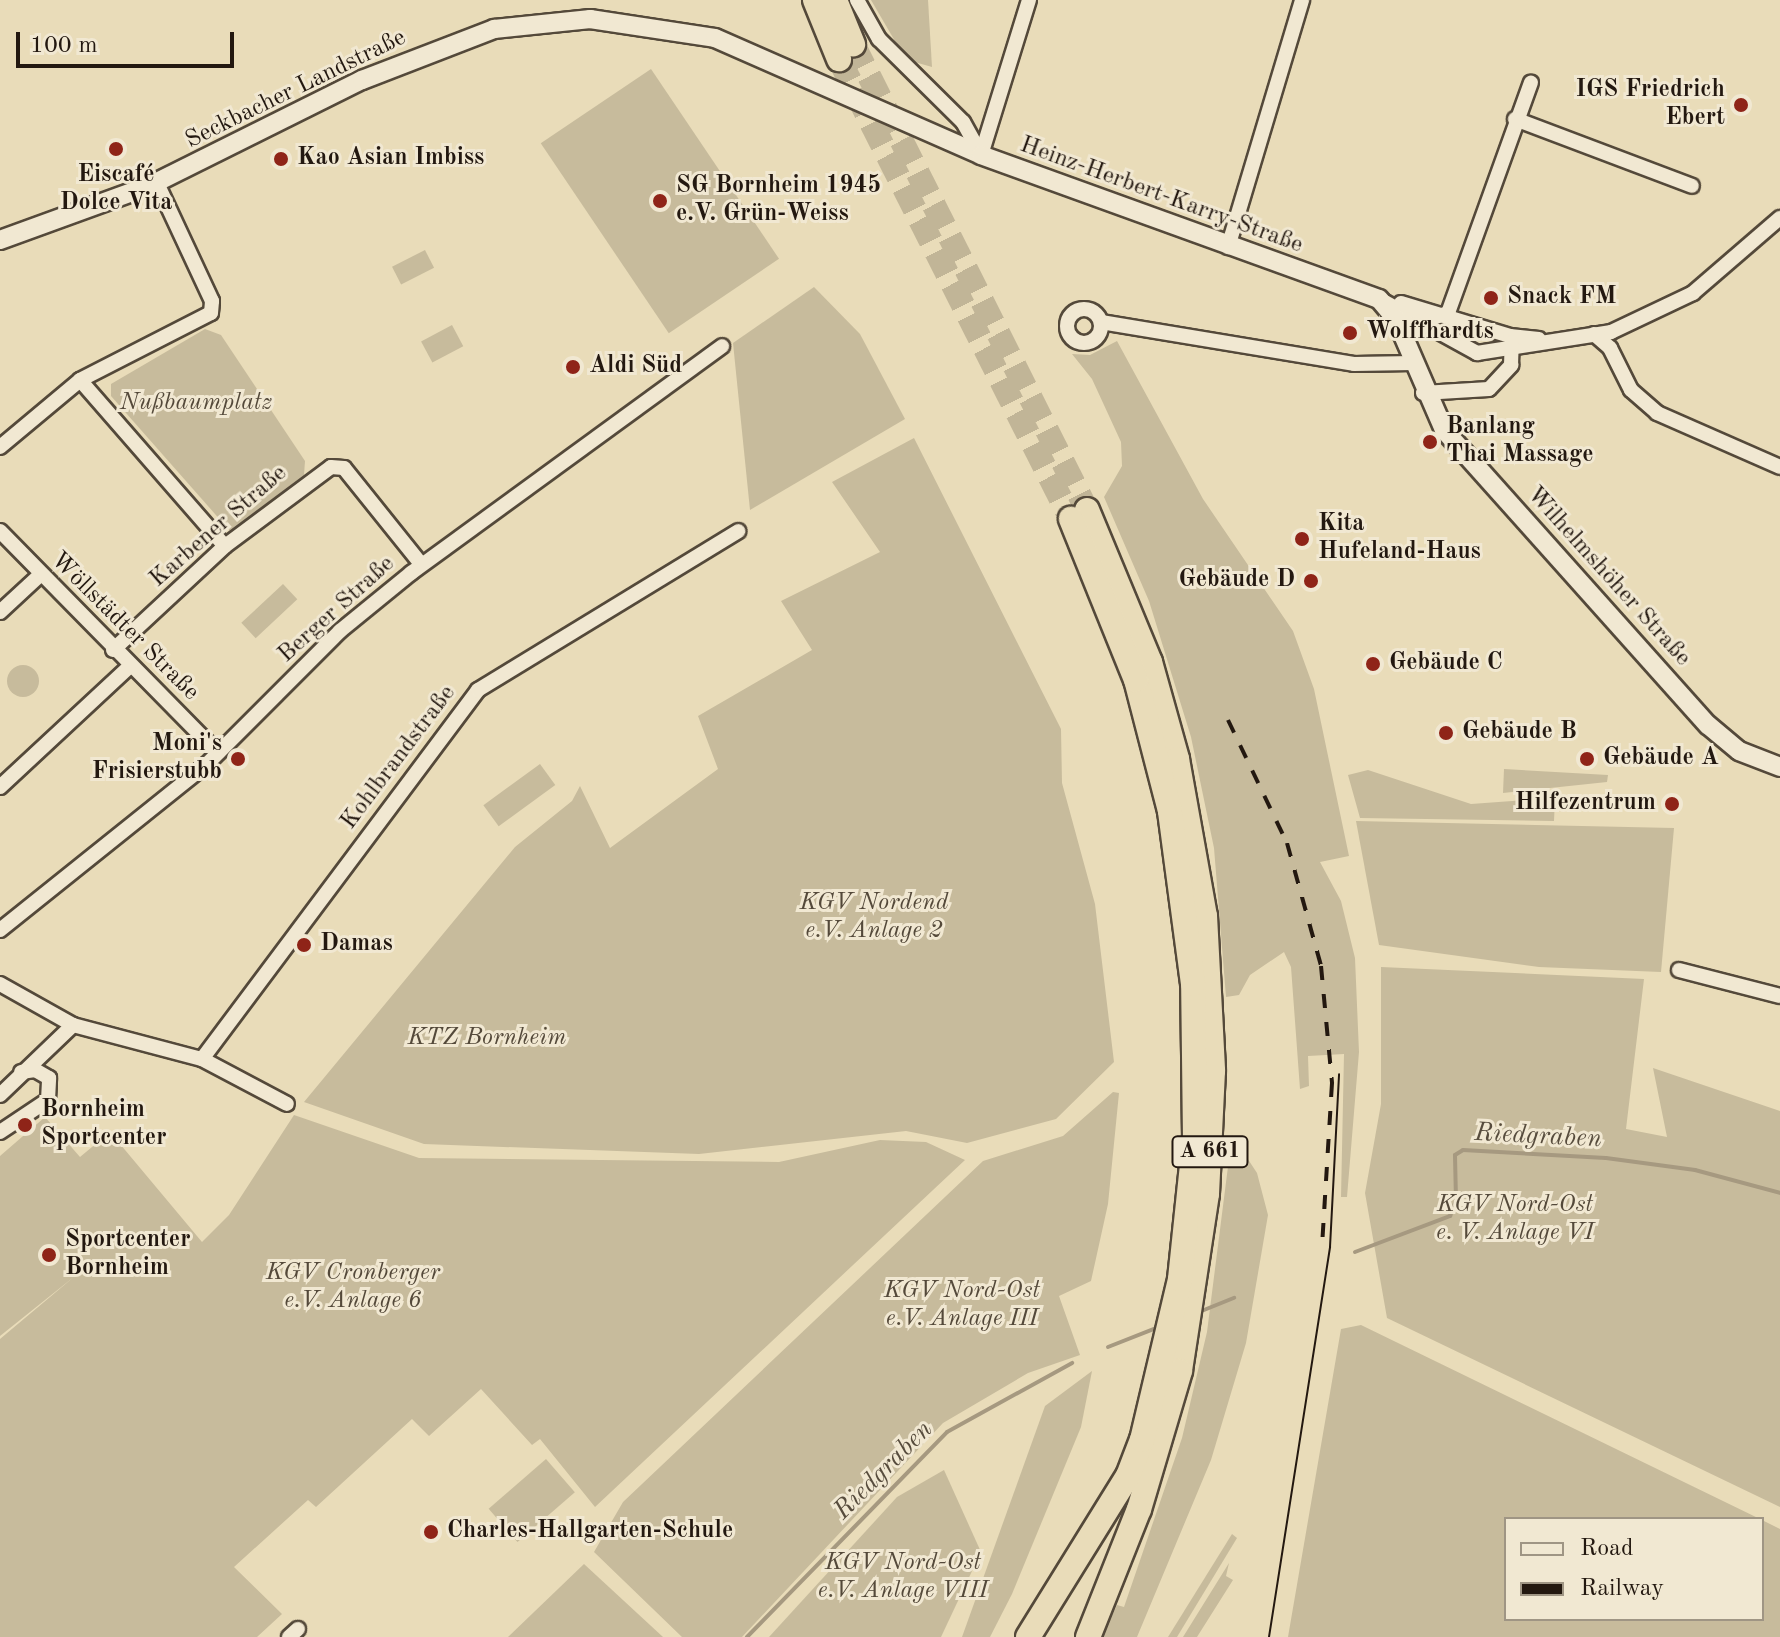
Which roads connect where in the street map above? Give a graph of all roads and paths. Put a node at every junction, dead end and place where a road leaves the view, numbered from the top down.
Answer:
1 (815, 0) edge
2 (835, 0) edge
3 (857, 0) edge
4 (1029, 0) edge
5 (1302, 0) edge
6 (715, 38) joint
7 (1531, 82) dead end
8 (1515, 119) junction
9 (981, 155) junction
10 (157, 183) junction
11 (1692, 186) dead end
12 (1780, 218) edge
13 (0, 240) edge
14 (1228, 247) junction
15 (1379, 299) junction
16 (1448, 313) junction
17 (1425, 321) junction
18 (1101, 322) dead end
19 (1594, 334) junction
20 (1405, 342) junction
21 (1512, 343) junction
22 (722, 346) dead end
23 (1413, 363) junction
24 (80, 380) junction
25 (1423, 393) junction
26 (0, 447) edge
27 (1780, 467) edge
28 (1079, 514) tunnel mouth
29 (0, 531) edge
30 (738, 531) dead end
31 (225, 546) junction
32 (421, 564) junction
33 (40, 575) junction
34 (0, 612) edge
35 (113, 650) junction
36 (129, 667) junction
37 (218, 753) junction
38 (1780, 767) edge
39 (0, 787) edge
40 (0, 930) edge
41 (1679, 970) dead end
42 (0, 984) edge
43 (1780, 996) edge
44 (73, 1025) junction
45 (202, 1059) junction
46 (21, 1072) junction
47 (0, 1095) edge
48 (287, 1104) dead end
49 (0, 1132) edge
50 (1151, 1442) junction
51 (1028, 1637) edge
52 (1088, 1637) edge

1 - 2 highway
3 - 9 street
4 - 9 street
5 - 14 street
6 - 9 main road, Heinz-Herbert-Karry-Straße
6 - 10 main road, Seckbacher Landstraße
7 - 8 street
8 - 11 street
8 - 16 street
9 - 14 main road, Heinz-Herbert-Karry-Straße
10 - 13 main road, Seckbacher Landstraße
10 - 24 street
12 - 19 street
14 - 15 main road, Heinz-Herbert-Karry-Straße
15 - 16 street
15 - 17 street
15 - 20 main road
16 - 17 street
16 - 21 street
17 - 20 street
17 - 21 street
18 - 23 street
19 - 21 street
19 - 27 street
20 - 23 main road
21 - 25 street
22 - 32 street, Berger Straße
23 - 25 main road
24 - 26 street
24 - 31 street
25 - 38 main road, Wilhelmshöher Straße
28 - 50 highway, A 661
29 - 33 street, Wöllstädter Straße
30 - 45 street, Kohlbrandstraße
31 - 32 street, Karbener Straße
31 - 35 street, Karbener Straße
32 - 37 street, Berger Straße
33 - 34 street
33 - 35 street, Wöllstädter Straße
35 - 36 street, Wöllstädter Straße
36 - 37 street, Wöllstädter Straße
36 - 39 street
37 - 40 street, Berger Straße
41 - 43 street
42 - 44 street
44 - 45 street
44 - 46 street
45 - 48 street
46 - 47 street
46 - 49 street
50 - 51 highway, A 661
50 - 52 highway, A 661

